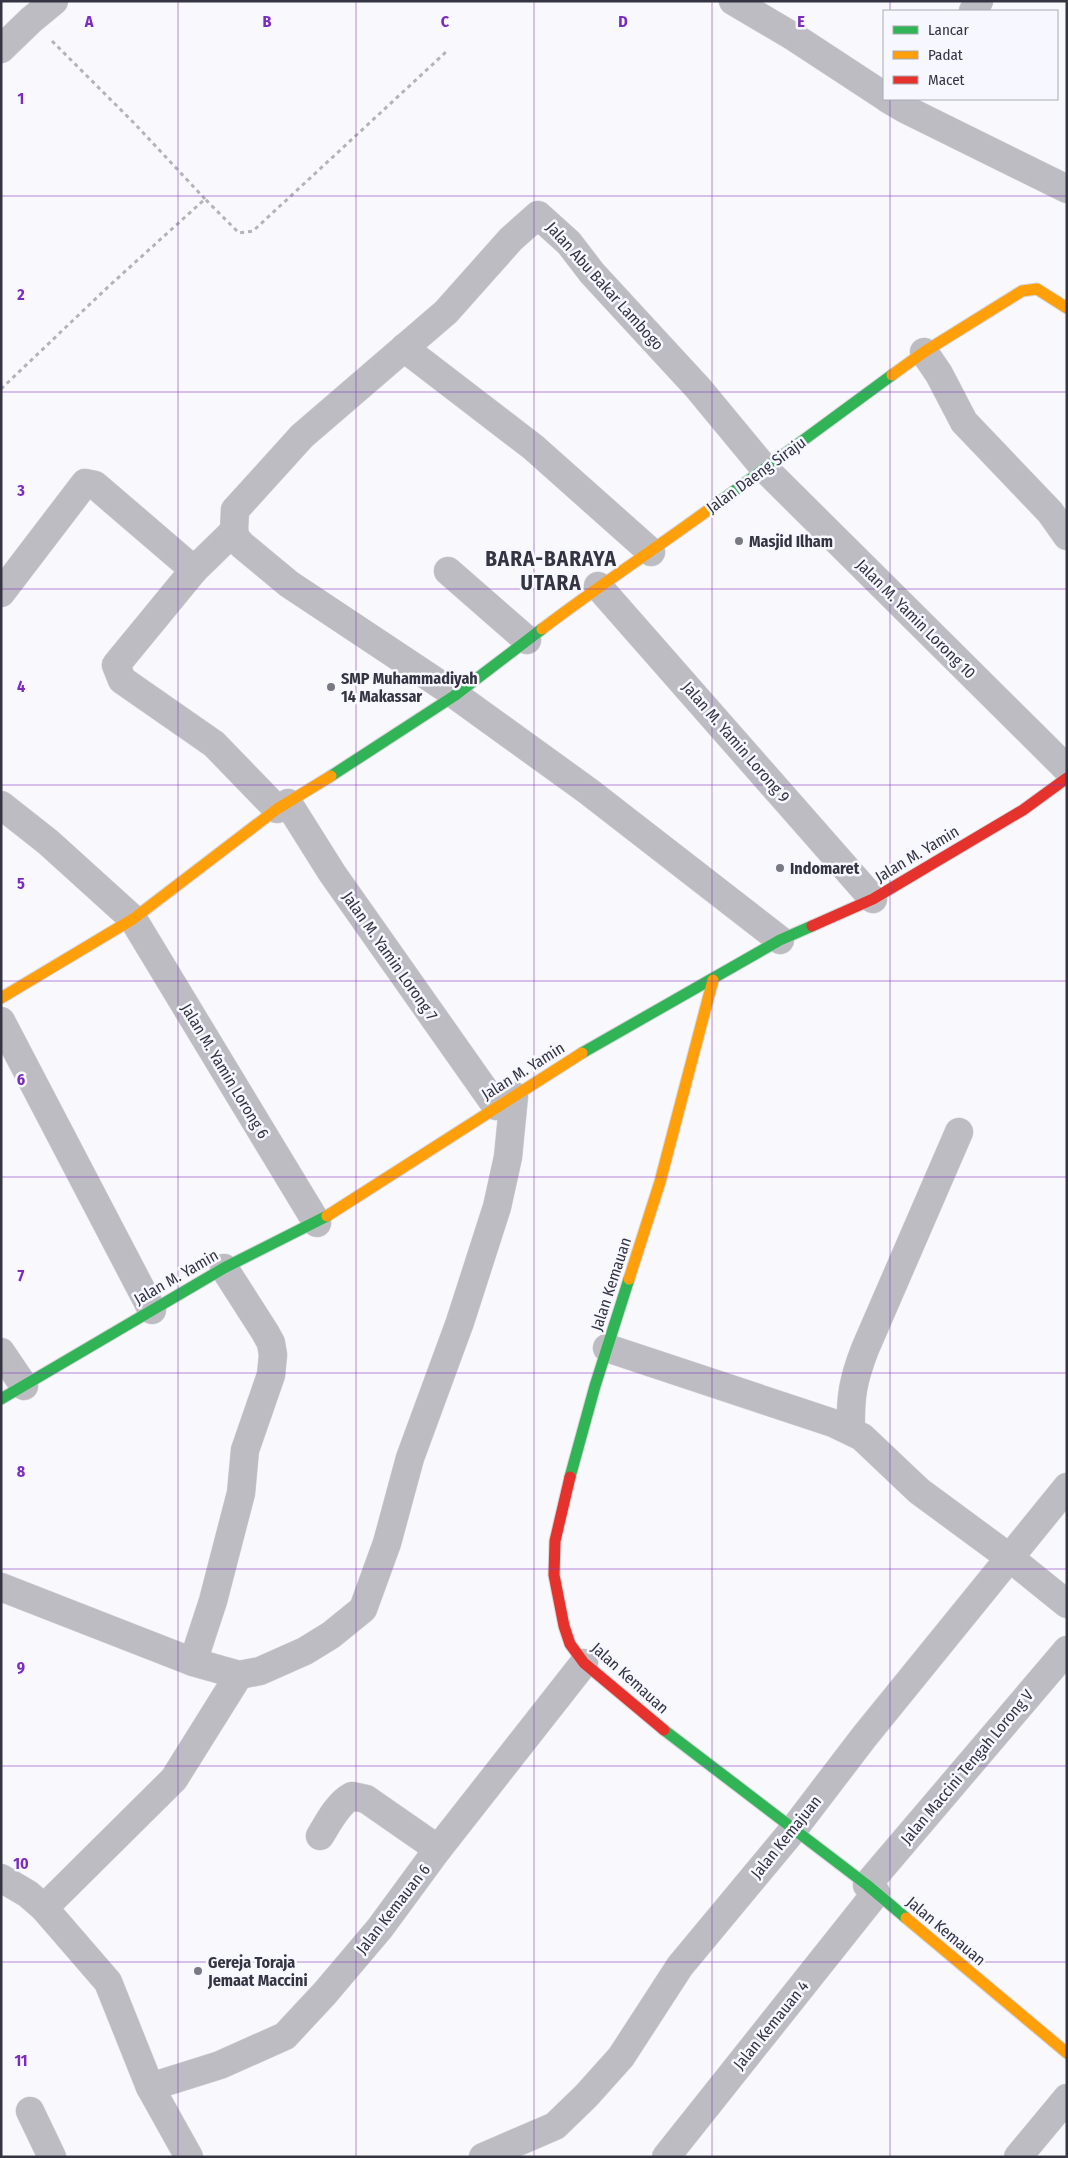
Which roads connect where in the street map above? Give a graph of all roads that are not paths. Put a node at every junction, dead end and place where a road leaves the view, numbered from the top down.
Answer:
1 (54, 1) edge
2 (733, 1) edge
3 (1, 48) edge
4 (883, 92) edge
5 (898, 101) edge
6 (1067, 189) edge
7 (1067, 308) edge
8 (404, 348) junction
9 (924, 352) junction
10 (765, 469) junction
11 (234, 531) junction
12 (1067, 536) edge
13 (651, 552) junction
14 (194, 570) junction
15 (448, 571) dead end
16 (598, 586) junction
17 (1, 593) edge
18 (526, 640) junction
19 (454, 696) junction
20 (1067, 770) edge
21 (1067, 778) edge
22 (1, 805) edge
23 (283, 806) junction
24 (873, 899) junction
25 (133, 919) junction
26 (780, 940) junction
27 (713, 980) junction
28 (1, 998) edge
29 (1, 1021) edge
30 (505, 1101) junction
31 (959, 1132) dead end
32 (317, 1223) junction
33 (224, 1268) junction
34 (152, 1310) junction
35 (607, 1348) junction
36 (1, 1352) edge
37 (12, 1393) edge
38 (851, 1431) junction
39 (1067, 1487) edge
40 (1010, 1558) junction
41 (1, 1587) edge
42 (1067, 1604) edge
43 (1067, 1650) edge
44 (193, 1662) junction
45 (584, 1663) junction
46 (239, 1675) junction
47 (793, 1830) junction
48 (320, 1836) dead end
49 (438, 1850) junction
50 (1, 1878) edge
51 (871, 1889) junction
52 (44, 1908) junction
53 (1067, 2053) edge
54 (150, 2087) junction
55 (1067, 2098) edge
56 (30, 2110) dead end
57 (52, 2157) edge
58 (189, 2157) edge
59 (483, 2157) edge
60 (666, 2157) edge
61 (1018, 2157) edge

1 - 3 street
2 - 4 street
5 - 6 street
7 - 9 street, Jalan Daeng Siraju
8 - 10 street, Jalan Abu Bakar Lambogo
8 - 11 street, Jalan Abu Bakar Lambogo
8 - 13 street
9 - 10 street, Jalan Daeng Siraju
9 - 12 street
10 - 13 street, Jalan Daeng Siraju
10 - 20 street, Jalan M. Yamin Lorong 10
11 - 14 street
11 - 19 street
13 - 16 street, Jalan Daeng Siraju
14 - 17 street
14 - 23 street, Jalan M. Yamin Lorong 7
15 - 18 street
16 - 18 street, Jalan Daeng Siraju
16 - 24 street, Jalan M. Yamin Lorong 9
18 - 19 street, Jalan Daeng Siraju
19 - 23 street, Jalan Daeng Siraju
19 - 26 street
21 - 24 street, Jalan M. Yamin
22 - 25 street
23 - 25 street, Jalan Daeng Siraju
23 - 30 street, Jalan M. Yamin Lorong 7
24 - 26 street, Jalan M. Yamin
25 - 28 street, Jalan Daeng Siraju
25 - 32 street, Jalan M. Yamin Lorong 6
26 - 27 street, Jalan M. Yamin
27 - 30 street, Jalan M. Yamin
27 - 35 street, Jalan Kemauan
29 - 34 street
30 - 32 street, Jalan M. Yamin
30 - 46 street
31 - 38 street
32 - 33 street, Jalan M. Yamin
33 - 34 street, Jalan M. Yamin
33 - 44 street
34 - 37 street, Jalan M. Yamin
35 - 38 street
35 - 45 street, Jalan Kemauan
36 - 37 street
38 - 40 street
39 - 40 street, Jalan Kemajuan
40 - 42 street
40 - 47 street, Jalan Kemajuan
41 - 44 street
43 - 51 street, Jalan Maccini Tengah Lorong V
44 - 46 street
45 - 47 street, Jalan Kemauan
45 - 49 street, Jalan Kemauan 6
46 - 52 street
47 - 51 street, Jalan Kemauan
47 - 59 street, Jalan Kemajuan
48 - 49 street
49 - 54 street, Jalan Kemauan 6
50 - 52 street
51 - 53 street, Jalan Kemauan
51 - 60 street, Jalan Kemauan 4
52 - 54 street
54 - 58 street
55 - 61 street
56 - 57 street

